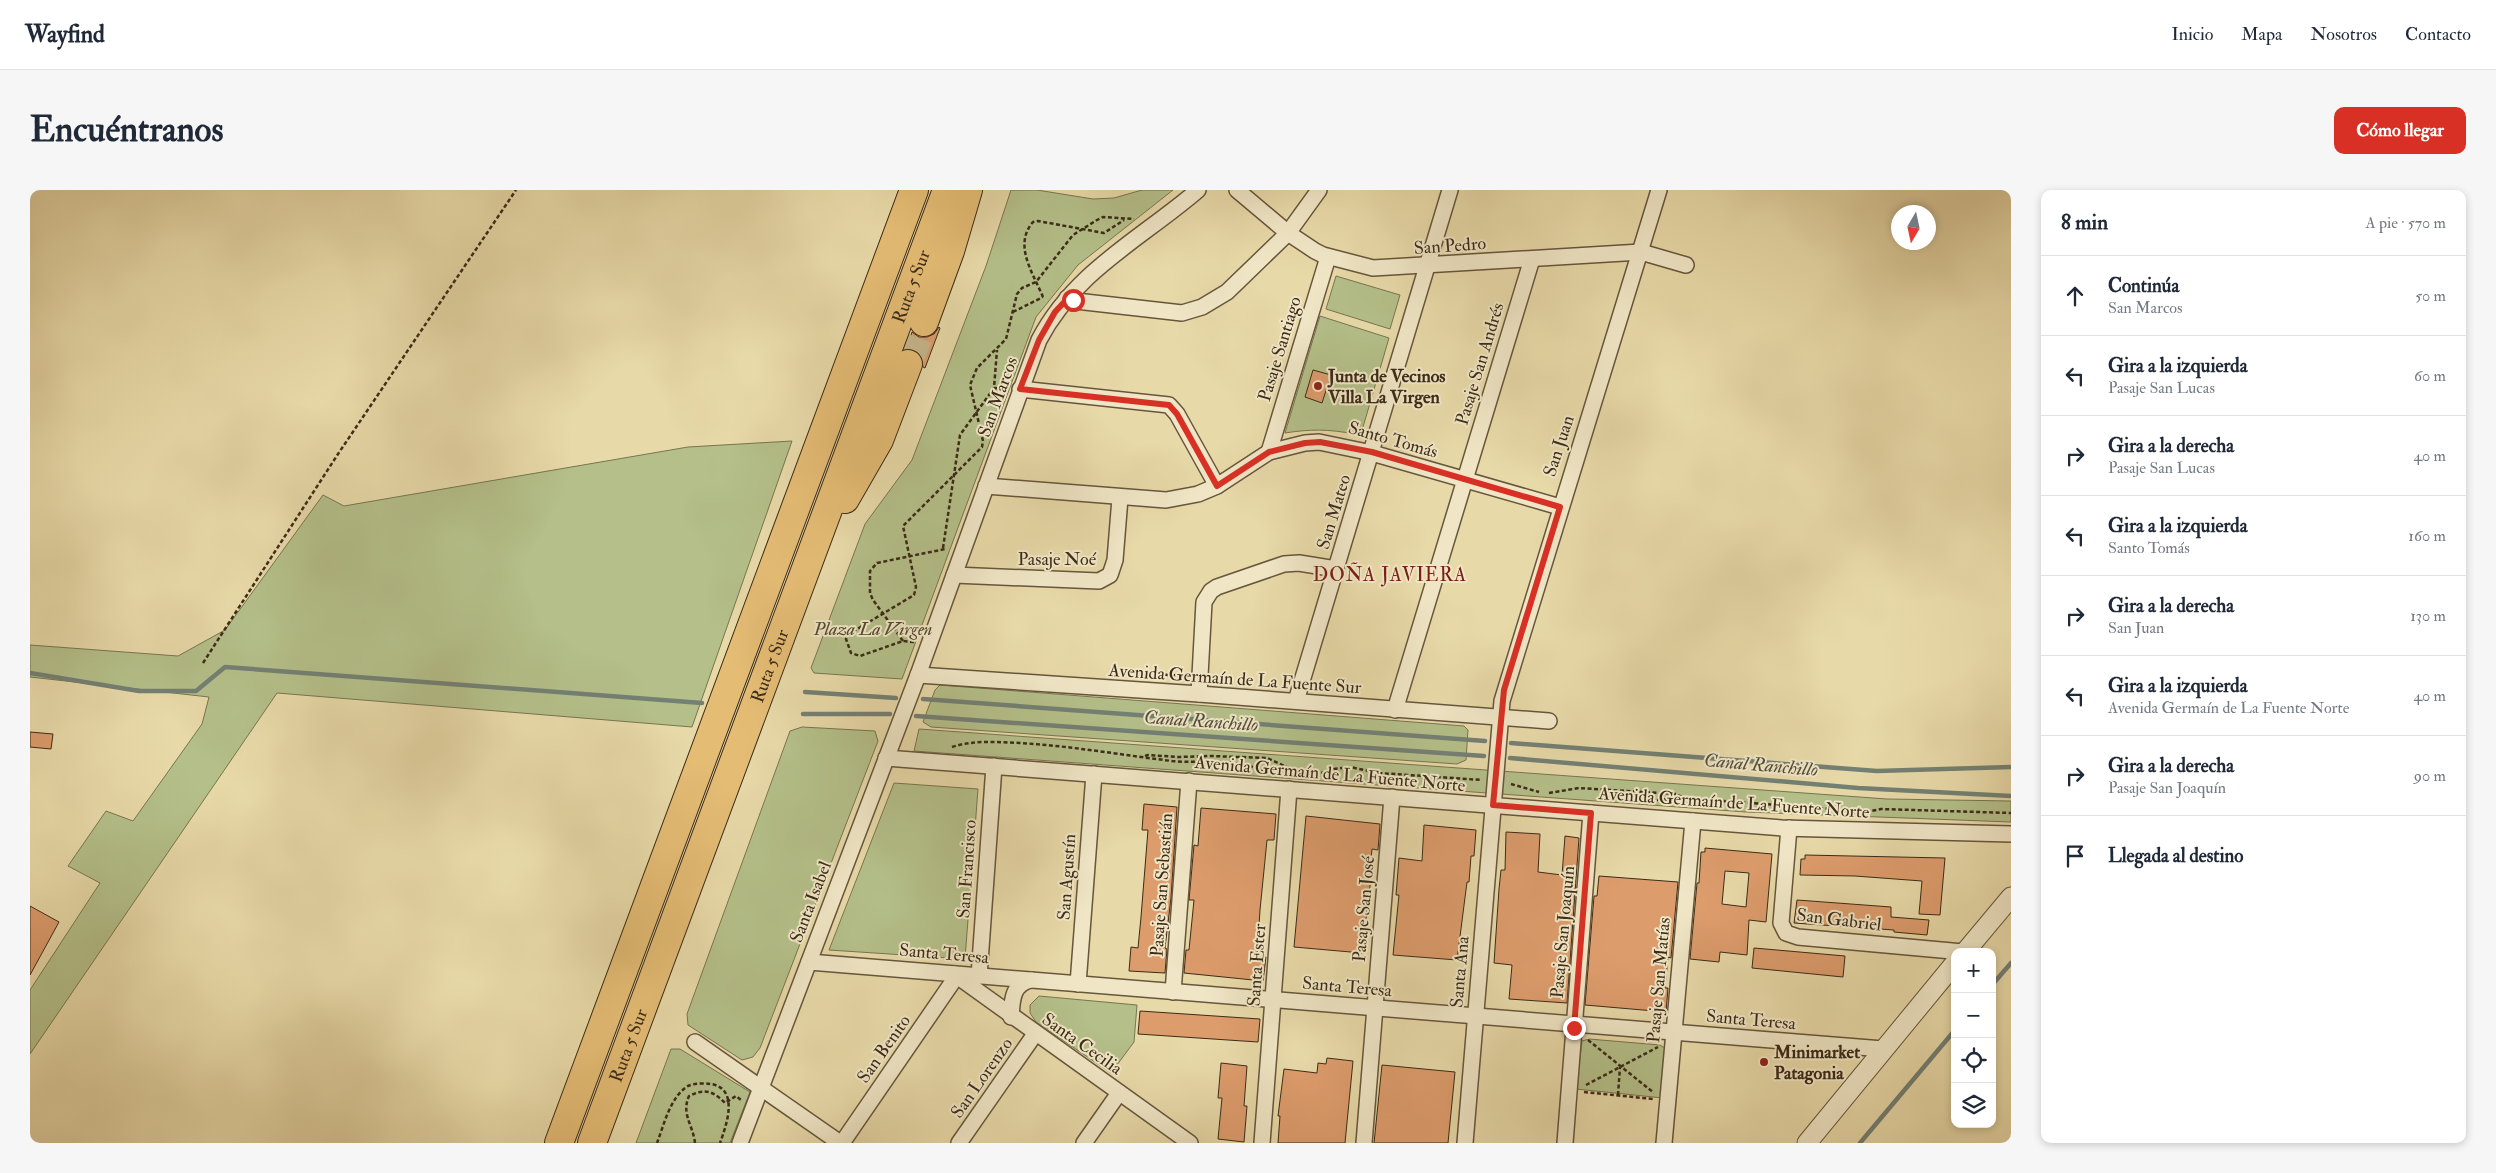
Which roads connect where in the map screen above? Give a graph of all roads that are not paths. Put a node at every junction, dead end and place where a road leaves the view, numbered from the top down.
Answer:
1 (914, 190) edge
2 (947, 190) edge
3 (968, 190) edge
4 (1198, 190) edge
5 (1237, 190) edge
6 (1319, 190) edge
7 (1450, 190) edge
8 (1659, 190) edge
9 (1288, 233) junction
10 (1641, 252) junction
11 (1328, 257) junction
12 (1532, 259) junction
13 (1686, 265) dead end
14 (1428, 266) junction
15 (1068, 298) junction
16 (924, 322) tunnel mouth
17 (908, 364) tunnel mouth
18 (1016, 389) junction
19 (1269, 452) junction
20 (1372, 452) junction
21 (1465, 480) junction
22 (986, 486) junction
23 (1217, 486) junction
24 (1120, 498) junction
25 (1560, 507) junction
26 (1336, 569) junction
27 (954, 575) junction
28 (800, 581) junction
29 (918, 675) junction
30 (1199, 694) junction
31 (1296, 701) junction
32 (1395, 710) junction
33 (1500, 718) junction
34 (1549, 721) dead end
35 (886, 758) junction
36 (994, 766) junction
37 (1094, 774) junction
38 (1189, 781) junction
39 (1289, 789) junction
40 (1392, 797) junction
41 (1493, 805) junction
42 (1591, 813) junction
43 (1693, 821) junction
44 (1789, 828) junction
45 (2011, 834) edge
46 (2011, 896) edge
47 (1967, 948) edge
48 (1951, 951) edge
49 (809, 962) junction
50 (1951, 968) edge
51 (955, 975) junction
52 (978, 976) junction
53 (1031, 980) junction
54 (1078, 984) junction
55 (1173, 992) junction
56 (1273, 1000) junction
57 (1374, 1008) junction
58 (1475, 1016) junction
59 (1011, 1017) junction
60 (1574, 1026) junction
61 (1035, 1034) junction
62 (1673, 1036) junction
63 (695, 1042) dead end
64 (1883, 1049) junction
65 (761, 1087) junction
66 (1119, 1093) junction
67 (559, 1143) edge
68 (592, 1143) edge
69 (740, 1143) edge
70 (841, 1143) edge
71 (959, 1143) edge
72 (1084, 1143) edge
73 (1190, 1143) edge
74 (1262, 1143) edge
75 (1364, 1143) edge
76 (1465, 1143) edge
77 (1565, 1143) edge
78 (1664, 1143) edge
79 (1807, 1143) edge

1 - 67 highway, Ruta 5 Sur
2 - 28 highway, Ruta 5 Sur
3 - 16 highway
4 - 15 street, San Marcos
5 - 9 street, San Pedro
6 - 9 street
7 - 14 street, San Mateo
8 - 10 street, San Juan
9 - 11 street, San Pedro
9 - 15 street
10 - 12 street, San Pedro
10 - 13 street, San Pedro
10 - 25 street, San Juan
11 - 14 street, San Pedro
11 - 19 street, Pasaje Santiago
12 - 14 street, San Pedro
12 - 21 street, Pasaje San Andrés
14 - 20 street, San Mateo
15 - 18 street, San Marcos
17 - 28 highway
18 - 22 street, San Marcos
18 - 23 street
19 - 20 street, Santo Tomás
19 - 23 street, Santo Tomás
20 - 21 street, Santo Tomás
20 - 26 street, San Mateo
21 - 25 street, Santo Tomás
21 - 32 street, Pasaje San Andrés
22 - 24 street, Santo Tomás
22 - 27 street, San Marcos
23 - 24 street, Santo Tomás
24 - 27 street, Pasaje Noé
25 - 33 street, San Juan
26 - 30 street
26 - 31 street, San Mateo
27 - 29 street, San Marcos
28 - 68 highway, Ruta 5 Sur
29 - 30 street, Avenida Germaín de La Fuente Sur
29 - 35 street, Santa Isabel
30 - 31 street, Avenida Germaín de La Fuente Sur
31 - 32 street, Avenida Germaín de La Fuente Sur
32 - 33 street, Avenida Germaín de La Fuente Sur
33 - 34 street, Avenida Germaín de La Fuente Sur
33 - 41 street, San Juan
35 - 36 street, Avenida Germaín de La Fuente Norte
35 - 49 street, Santa Isabel
36 - 37 street, Avenida Germaín de La Fuente Norte
36 - 52 street, San Francisco
37 - 38 street, Avenida Germaín de La Fuente Norte
37 - 54 street, San Agustín
38 - 39 street, Avenida Germaín de La Fuente Norte
38 - 55 street, Pasaje San Sebastián
39 - 40 street, Avenida Germaín de La Fuente Norte
39 - 56 street, Santa Ester
40 - 41 street, Avenida Germaín de La Fuente Norte
40 - 57 street, Pasaje San José
41 - 42 street, Avenida Germaín de La Fuente Norte
41 - 58 street, Santa Ana
42 - 43 street, Avenida Germaín de La Fuente Norte
42 - 60 street, Pasaje San Joaquín
43 - 44 street, Avenida Germaín de La Fuente Norte
43 - 62 street, Pasaje San Matías
44 - 45 street, Avenida Germaín de La Fuente Norte
44 - 48 street, San Gabriel
46 - 47 street
49 - 51 street, Santa Teresa
49 - 65 street, Santa Isabel
50 - 64 street
51 - 52 street, Santa Teresa
51 - 59 street, Santa Cecilia
51 - 70 street, San Benito
52 - 53 street, Santa Teresa
53 - 54 street, Santa Teresa
53 - 59 street
54 - 55 street, Santa Teresa
55 - 56 street, Santa Teresa
56 - 57 street, Santa Teresa
56 - 74 street, Santa Ester
57 - 58 street, Santa Teresa
57 - 75 street, Pasaje San José
58 - 60 street, Santa Teresa
58 - 76 street, Santa Ana
59 - 61 street, Santa Cecilia
60 - 62 street, Santa Teresa
60 - 77 street, Pasaje San Joaquín
61 - 66 street, Santa Cecilia
61 - 71 street, San Lorenzo
62 - 64 street, Santa Teresa
62 - 78 street, Pasaje San Matías
63 - 65 street
64 - 79 street
65 - 69 street, Santa Isabel
65 - 70 street
66 - 72 street
66 - 73 street, Santa Cecilia

